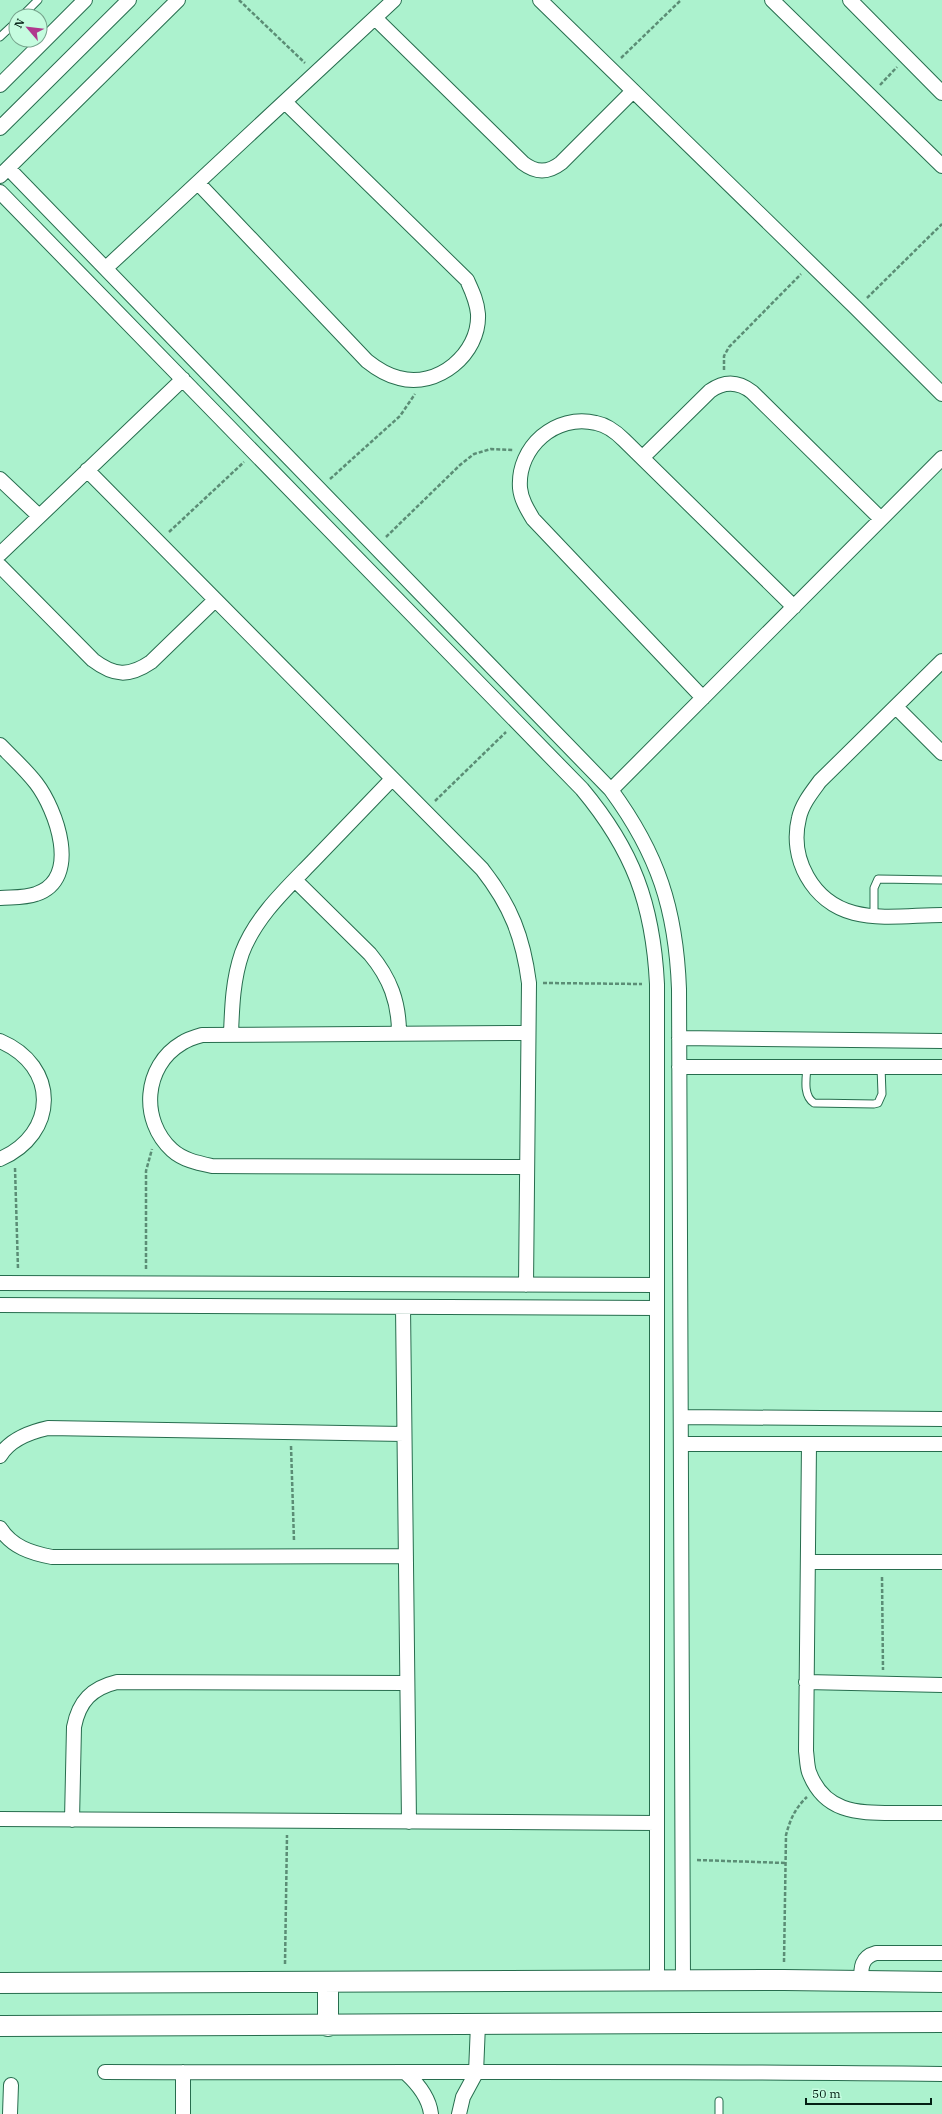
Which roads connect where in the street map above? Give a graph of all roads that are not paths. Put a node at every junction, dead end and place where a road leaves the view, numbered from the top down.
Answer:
1 (38, 0) edge
2 (85, 0) edge
3 (129, 0) edge
4 (178, 0) edge
5 (394, 0) edge
6 (540, 0) edge
7 (772, 0) edge
8 (850, 0) edge
9 (30, 8) edge
10 (375, 18) junction
11 (8, 30) edge
12 (0, 38) edge
13 (2, 80) edge
14 (633, 91) junction
15 (942, 92) edge
16 (285, 102) junction
17 (0, 128) edge
18 (942, 166) edge
19 (4, 172) edge
20 (198, 183) junction
21 (0, 192) edge
22 (106, 268) junction
23 (183, 379) junction
24 (942, 394) edge
25 (643, 457) junction
26 (942, 458) edge
27 (87, 470) junction
28 (0, 479) edge
29 (39, 516) junction
30 (881, 519) junction
31 (0, 554) edge
32 (0, 566) edge
33 (215, 600) junction
34 (794, 607) junction
35 (942, 661) edge
36 (703, 698) junction
37 (896, 707) junction
38 (0, 745) edge
39 (942, 753) edge
40 (392, 779) junction
41 (611, 790) junction
42 (295, 880) junction
43 (942, 880) edge
44 (0, 898) edge
45 (942, 915) edge
46 (874, 916) junction
47 (399, 1033) junction
48 (528, 1033) junction
49 (231, 1034) junction
50 (680, 1038) junction
51 (0, 1041) edge
52 (942, 1041) edge
53 (679, 1067) junction
54 (806, 1067) junction
55 (881, 1067) junction
56 (942, 1067) edge
57 (0, 1159) edge
58 (527, 1167) junction
59 (0, 1283) edge
60 (180, 1284) junction
61 (526, 1285) junction
62 (657, 1285) junction
63 (0, 1305) edge
64 (180, 1306) junction
65 (403, 1307) junction
66 (657, 1308) junction
67 (681, 1417) junction
68 (942, 1420) edge
69 (404, 1434) junction
70 (681, 1444) junction
71 (809, 1444) junction
72 (942, 1444) edge
73 (0, 1456) edge
74 (0, 1528) edge
75 (406, 1556) junction
76 (808, 1562) junction
77 (942, 1562) edge
78 (806, 1682) junction
79 (407, 1683) junction
80 (942, 1685) edge
81 (942, 1813) edge
82 (0, 1819) edge
83 (72, 1820) junction
84 (409, 1822) junction
85 (657, 1823) junction
86 (942, 1953) edge
87 (658, 1981) junction
88 (683, 1981) junction
89 (861, 1981) junction
90 (328, 1982) junction
91 (942, 1982) edge
92 (0, 1983) edge
93 (942, 2022) edge
94 (478, 2024) junction
95 (0, 2026) edge
96 (328, 2026) junction
97 (105, 2072) dead end
98 (183, 2072) junction
99 (406, 2073) junction
100 (476, 2073) junction
101 (942, 2074) edge
102 (11, 2085) dead end
103 (719, 2101) dead end
104 (10, 2114) edge
105 (183, 2114) edge
106 (431, 2114) edge
107 (459, 2114) edge
108 (719, 2114) edge

1 - 9 lane
2 - 13 street
3 - 17 street
4 - 19 street
5 - 10 street
6 - 14 street
7 - 18 street
8 - 15 street
10 - 14 street
10 - 16 street
11 - 12 lane
14 - 24 street
16 - 20 street
16 - 20 street
19 - 22 street
20 - 22 street
21 - 23 street
22 - 41 street
23 - 27 street
23 - 62 street
25 - 30 street
25 - 34 street
25 - 36 street
26 - 30 street
27 - 29 street
27 - 33 street
28 - 29 street
29 - 31 street
30 - 34 street
32 - 33 street
33 - 40 street
34 - 36 street
35 - 37 street
36 - 41 street
37 - 39 street
37 - 46 street
38 - 44 street
40 - 42 street
40 - 48 street
41 - 50 street
42 - 47 street
42 - 49 street
43 - 46 lane
45 - 46 street
47 - 48 street
47 - 49 street
48 - 58 street
49 - 58 street
50 - 52 street
50 - 53 street
51 - 57 street
53 - 54 street
53 - 67 street
54 - 55 street
54 - 55 lane
55 - 56 street
58 - 61 street
59 - 60 street
60 - 61 street
60 - 64 street
61 - 62 street
62 - 66 street
63 - 64 street
64 - 65 street
65 - 66 street
65 - 69 street
66 - 85 street
67 - 68 street
67 - 70 street
69 - 73 street
69 - 75 street
70 - 71 street
70 - 88 street
71 - 72 street
71 - 76 street
74 - 75 street
75 - 79 street
76 - 77 street
76 - 78 street
78 - 80 street
78 - 81 street
79 - 83 street
79 - 84 street
82 - 83 street
83 - 84 street
84 - 85 street
85 - 87 street
86 - 89 street
87 - 88 street
87 - 90 street
88 - 89 street
89 - 91 street
90 - 92 street
90 - 96 street
93 - 94 street
94 - 96 street
94 - 100 street
95 - 96 street
97 - 98 street
98 - 99 street
98 - 105 street
99 - 100 street
99 - 106 street
100 - 101 street
100 - 107 street
102 - 104 street
103 - 108 lane

